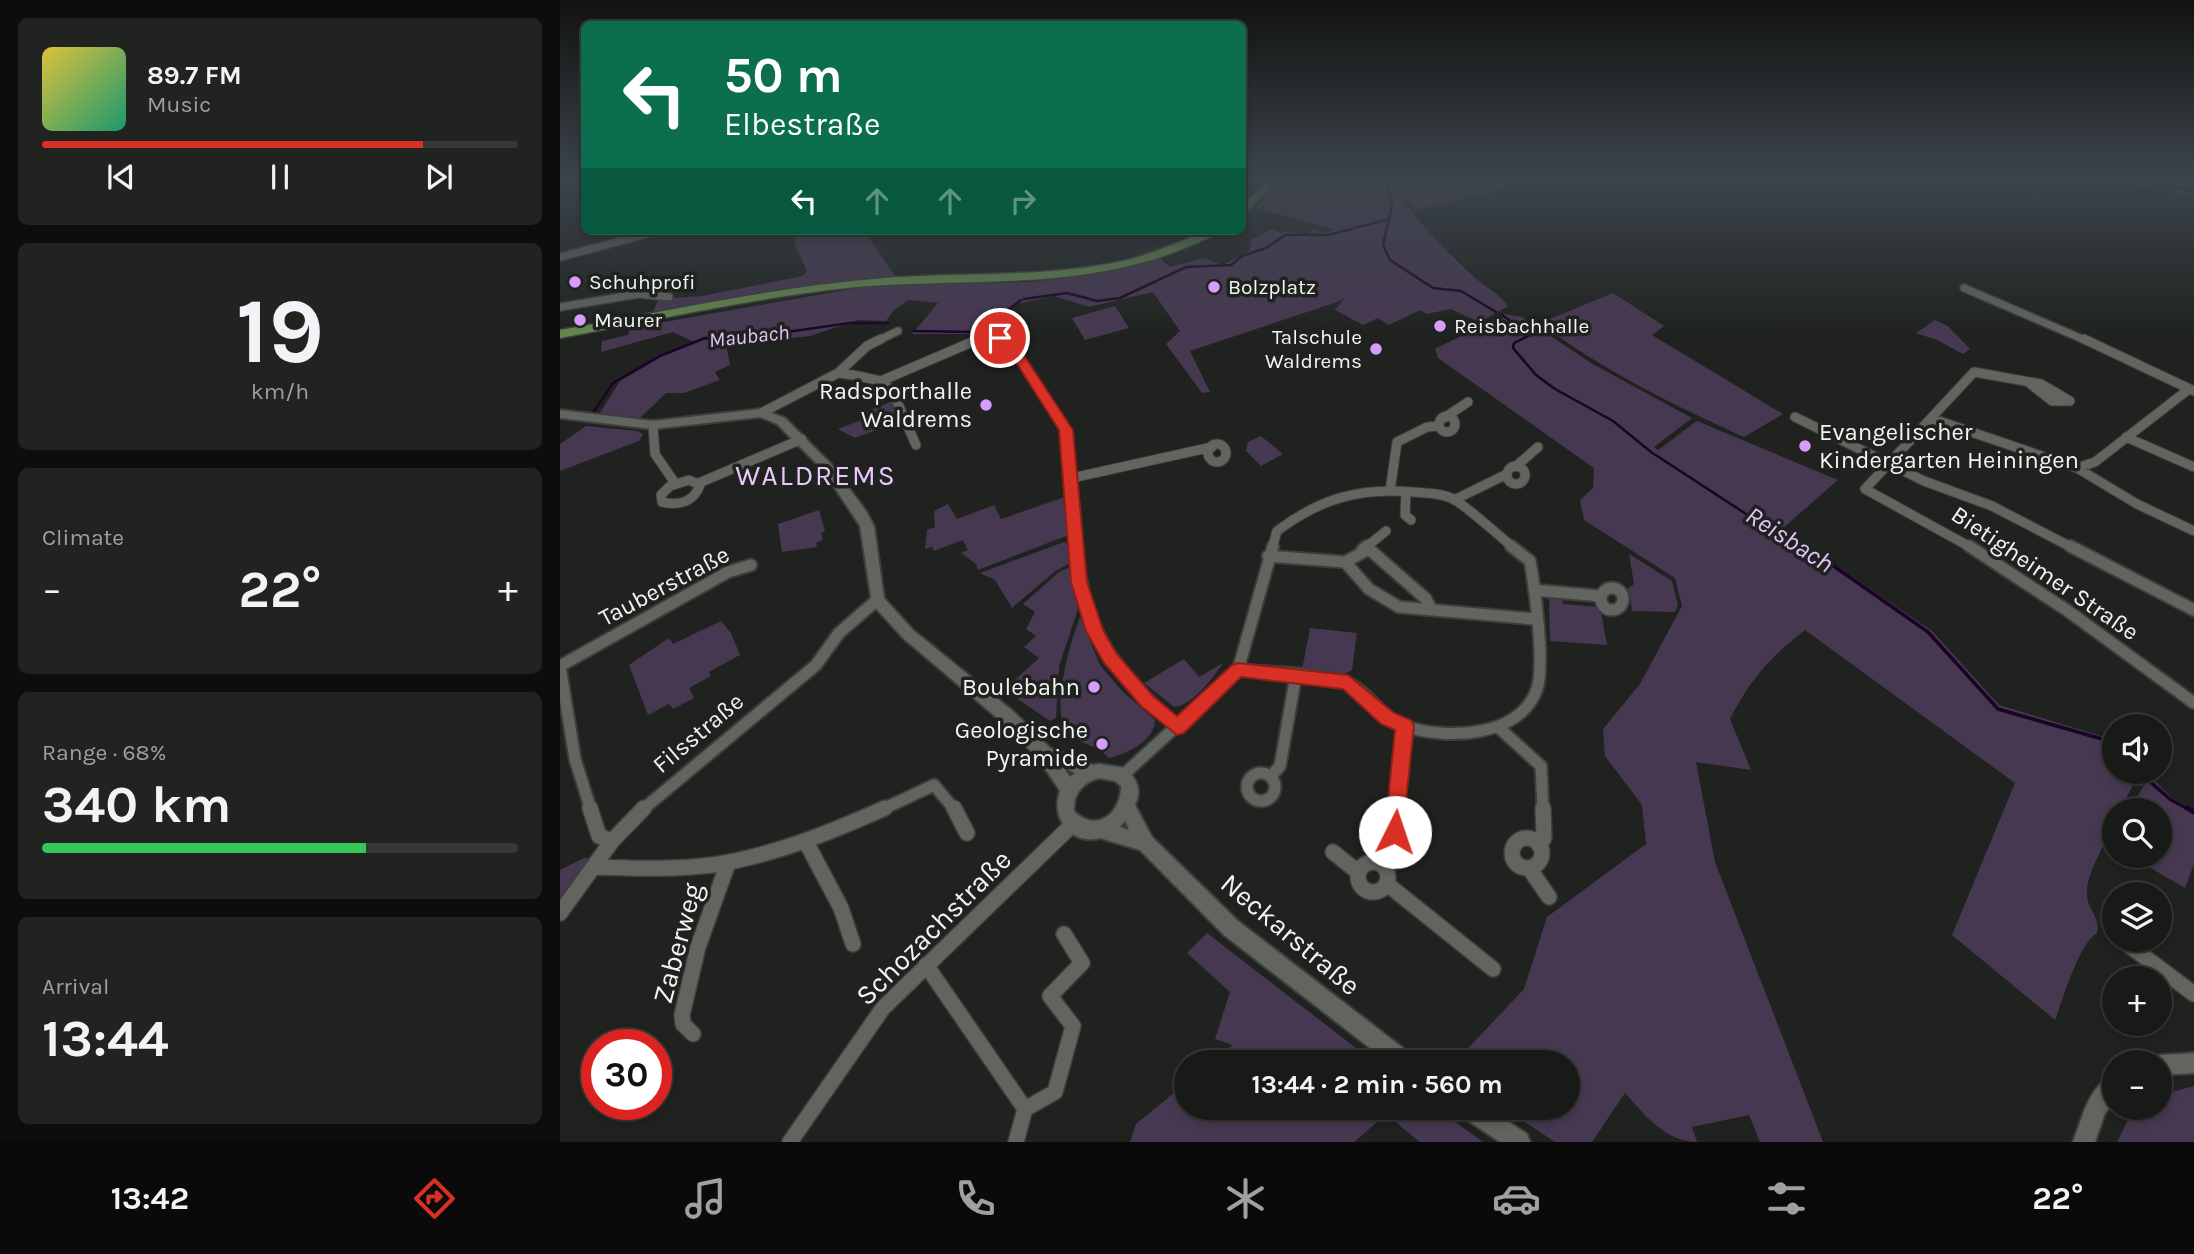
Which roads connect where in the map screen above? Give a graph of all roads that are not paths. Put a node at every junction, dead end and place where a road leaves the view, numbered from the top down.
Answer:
1 (643, 235) edge
2 (1206, 235) edge
3 (560, 257) edge
4 (1964, 288) dead end
5 (669, 297) dead end
6 (560, 307) edge
7 (898, 331) dead end
8 (560, 334) edge
9 (838, 373) junction
10 (881, 381) junction
11 (2028, 382) dead end
12 (2192, 390) edge
13 (1468, 402) dead end
14 (761, 413) junction
15 (560, 414) edge
16 (1795, 417) dead end
17 (1933, 419) junction
18 (653, 425) junction
19 (2126, 437) junction
20 (802, 439) junction
21 (916, 445) dead end
22 (1212, 447) dead end
23 (1538, 447) dead end
24 (1889, 464) junction
25 (1515, 467) junction
26 (2194, 467) edge
27 (2077, 468) junction
28 (1505, 475) junction
29 (1072, 478) junction
30 (699, 483) junction
31 (675, 484) junction
32 (1390, 491) junction
33 (1406, 492) junction
34 (1454, 500) junction
35 (1411, 520) dead end
36 (1386, 531) dead end
37 (2194, 531) edge
38 (1362, 550) junction
39 (1268, 556) junction
40 (1345, 562) junction
41 (751, 565) dead end
42 (1534, 590) junction
43 (1600, 596) dead end
44 (877, 600) junction
45 (1430, 607) junction
46 (2194, 610) edge
47 (1534, 619) junction
48 (1238, 670) junction
49 (560, 671) edge
50 (1296, 675) junction
51 (2194, 703) edge
52 (1405, 726) junction
53 (1177, 727) junction
54 (1498, 727) junction
55 (1044, 753) junction
56 (1092, 772) junction
57 (1122, 776) junction
58 (1271, 776) junction
59 (1069, 790) junction
60 (1127, 808) junction
61 (1073, 824) junction
62 (1099, 829) junction
63 (967, 833) dead end
64 (612, 841) junction
65 (806, 842) junction
66 (1146, 843) junction
67 (1539, 845) junction
68 (1333, 852) dead end
69 (728, 863) junction
70 (1383, 865) junction
71 (594, 867) junction
72 (1529, 868) junction
73 (1358, 872) junction
74 (1387, 884) junction
75 (1549, 897) dead end
76 (560, 913) edge
77 (1064, 933) dead end
78 (853, 944) dead end
79 (2138, 952) edge
80 (926, 965) junction
81 (1493, 969) dead end
82 (2194, 994) edge
83 (693, 1034) dead end
84 (1389, 1050) edge
85 (2194, 1063) edge
86 (2172, 1064) edge
87 (2102, 1101) edge
88 (1025, 1109) junction
89 (1487, 1120) edge
90 (790, 1142) edge
91 (1016, 1142) edge
92 (1519, 1142) edge
93 (2084, 1142) edge

1 - 3 street
2 - 8 main road
4 - 12 street
5 - 6 street
7 - 9 street
9 - 10 street
9 - 14 street
10 - 21 street
10 - 29 street
11 - 17 street
12 - 19 street
13 - 32 street
14 - 18 street
14 - 20 street
15 - 18 street
16 - 24 street
17 - 24 street
17 - 27 street
18 - 31 street
19 - 26 street
19 - 27 street
20 - 30 street
20 - 44 street
22 - 29 street
23 - 25 street
24 - 46 street
24 - 51 street, Bietigheimer Straße
25 - 28 street
25 - 28 street
27 - 37 street
28 - 34 street
29 - 53 street
30 - 31 street
30 - 31 street
32 - 33 street
32 - 39 street
33 - 34 street
33 - 35 street
34 - 42 street
36 - 38 street
38 - 40 street
38 - 45 street
39 - 40 street
39 - 48 street
40 - 45 street
41 - 49 street, Tauberstraße
42 - 43 street
42 - 47 street
44 - 55 street
44 - 64 street, Filsstraße
45 - 47 street
47 - 54 street
48 - 50 street
48 - 53 street
49 - 64 street
50 - 52 street
50 - 58 street
52 - 54 street
52 - 70 street
53 - 57 street
54 - 67 street
55 - 56 street
55 - 59 street
56 - 57 street
56 - 59 street
57 - 60 street
58 - 58 street
59 - 61 street
60 - 62 street
60 - 66 street, Neckarstraße
61 - 62 street
61 - 80 street, Schozachstraße
62 - 66 street, Neckarstraße
63 - 65 street
64 - 71 street, Filsstraße
65 - 69 street
65 - 78 street
66 - 84 street, Neckarstraße
67 - 72 street
67 - 72 street
68 - 73 street
69 - 71 street
69 - 83 street, Zaberweg
70 - 73 street
70 - 74 street
71 - 76 street, Filsstraße
72 - 75 street
73 - 74 street
74 - 81 street
77 - 88 street
79 - 82 street
80 - 88 street
80 - 90 street, Schozachstraße
85 - 86 street
87 - 93 street
88 - 91 street
89 - 92 street

